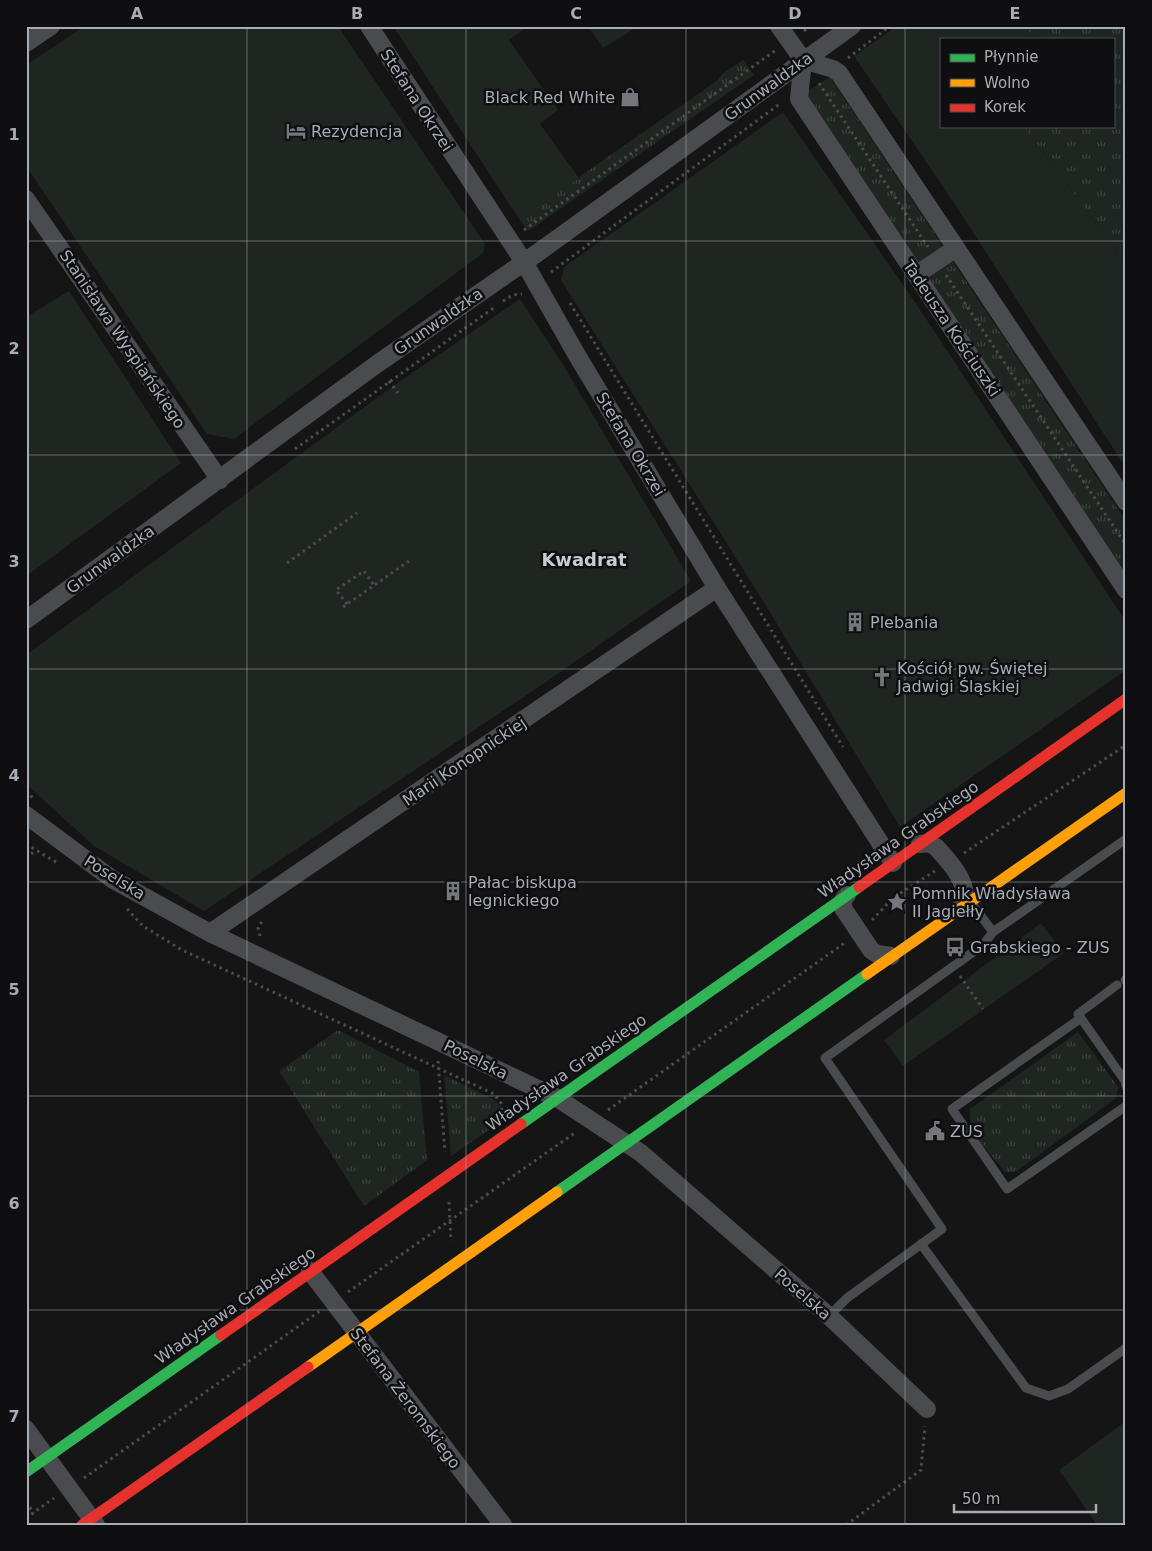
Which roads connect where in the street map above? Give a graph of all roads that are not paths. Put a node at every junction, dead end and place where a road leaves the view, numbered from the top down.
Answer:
1 (51, 26) edge
2 (369, 26) edge
3 (779, 26) edge
4 (852, 26) edge
5 (26, 43) edge
6 (803, 60) junction
7 (26, 198) edge
8 (956, 248) junction
9 (524, 262) junction
10 (916, 275) junction
11 (220, 480) junction
12 (1126, 502) edge
13 (718, 588) junction
14 (1126, 590) edge
15 (26, 620) edge
16 (1126, 699) edge
17 (1125, 794) edge
18 (33, 809) edge
19 (1126, 839) edge
20 (920, 844) junction
21 (893, 863) junction
22 (847, 895) junction
23 (964, 904) junction
24 (993, 932) junction
25 (210, 933) junction
26 (891, 956) junction
27 (1123, 981) edge
28 (1081, 1018) junction
29 (1126, 1086) edge
30 (557, 1098) junction
31 (1126, 1106) edge
32 (626, 1142) junction
33 (921, 1244) junction
34 (310, 1271) junction
35 (830, 1316) junction
36 (355, 1332) junction
37 (1126, 1348) edge
38 (927, 1409) road end
39 (26, 1429) edge
40 (47, 1458) junction
41 (26, 1472) edge
42 (90, 1523) edge
43 (503, 1525) edge

1 - 5 street
2 - 9 street, Stefana Okrzei
3 - 6 street
4 - 6 street, Grunwaldzka
6 - 8 street
6 - 9 street, Grunwaldzka
6 - 10 street, Tadeusza Kościuszki
7 - 11 street, Stanisława Wyspiańskiego
8 - 10 street
8 - 12 street
9 - 11 street, Grunwaldzka
9 - 13 street, Stefana Okrzei
10 - 14 street, Tadeusza Kościuszki
11 - 15 street, Grunwaldzka
13 - 21 street, Stefana Okrzei
13 - 25 street, Marii Konopnickiej
16 - 20 street, Władysława Grabskiego
17 - 23 street
18 - 25 street, Poselska
19 - 24 lane
20 - 21 street, Władysława Grabskiego
20 - 23 street
21 - 22 street, Władysława Grabskiego
22 - 26 street
22 - 30 street, Władysława Grabskiego
23 - 24 lane
23 - 26 street
24 - 33 lane
25 - 30 street, Poselska
26 - 32 street
27 - 28 lane
28 - 29 lane
28 - 31 lane
30 - 32 street, Poselska
30 - 34 street, Władysława Grabskiego
32 - 35 street, Poselska
32 - 36 street
33 - 35 lane
33 - 37 lane
34 - 36 street, Stefana Żeromskiego
34 - 40 street, Władysława Grabskiego
35 - 38 street, Poselska
36 - 42 street
36 - 43 street, Stefana Żeromskiego
39 - 40 street
40 - 41 street, Władysława Grabskiego
40 - 42 street

